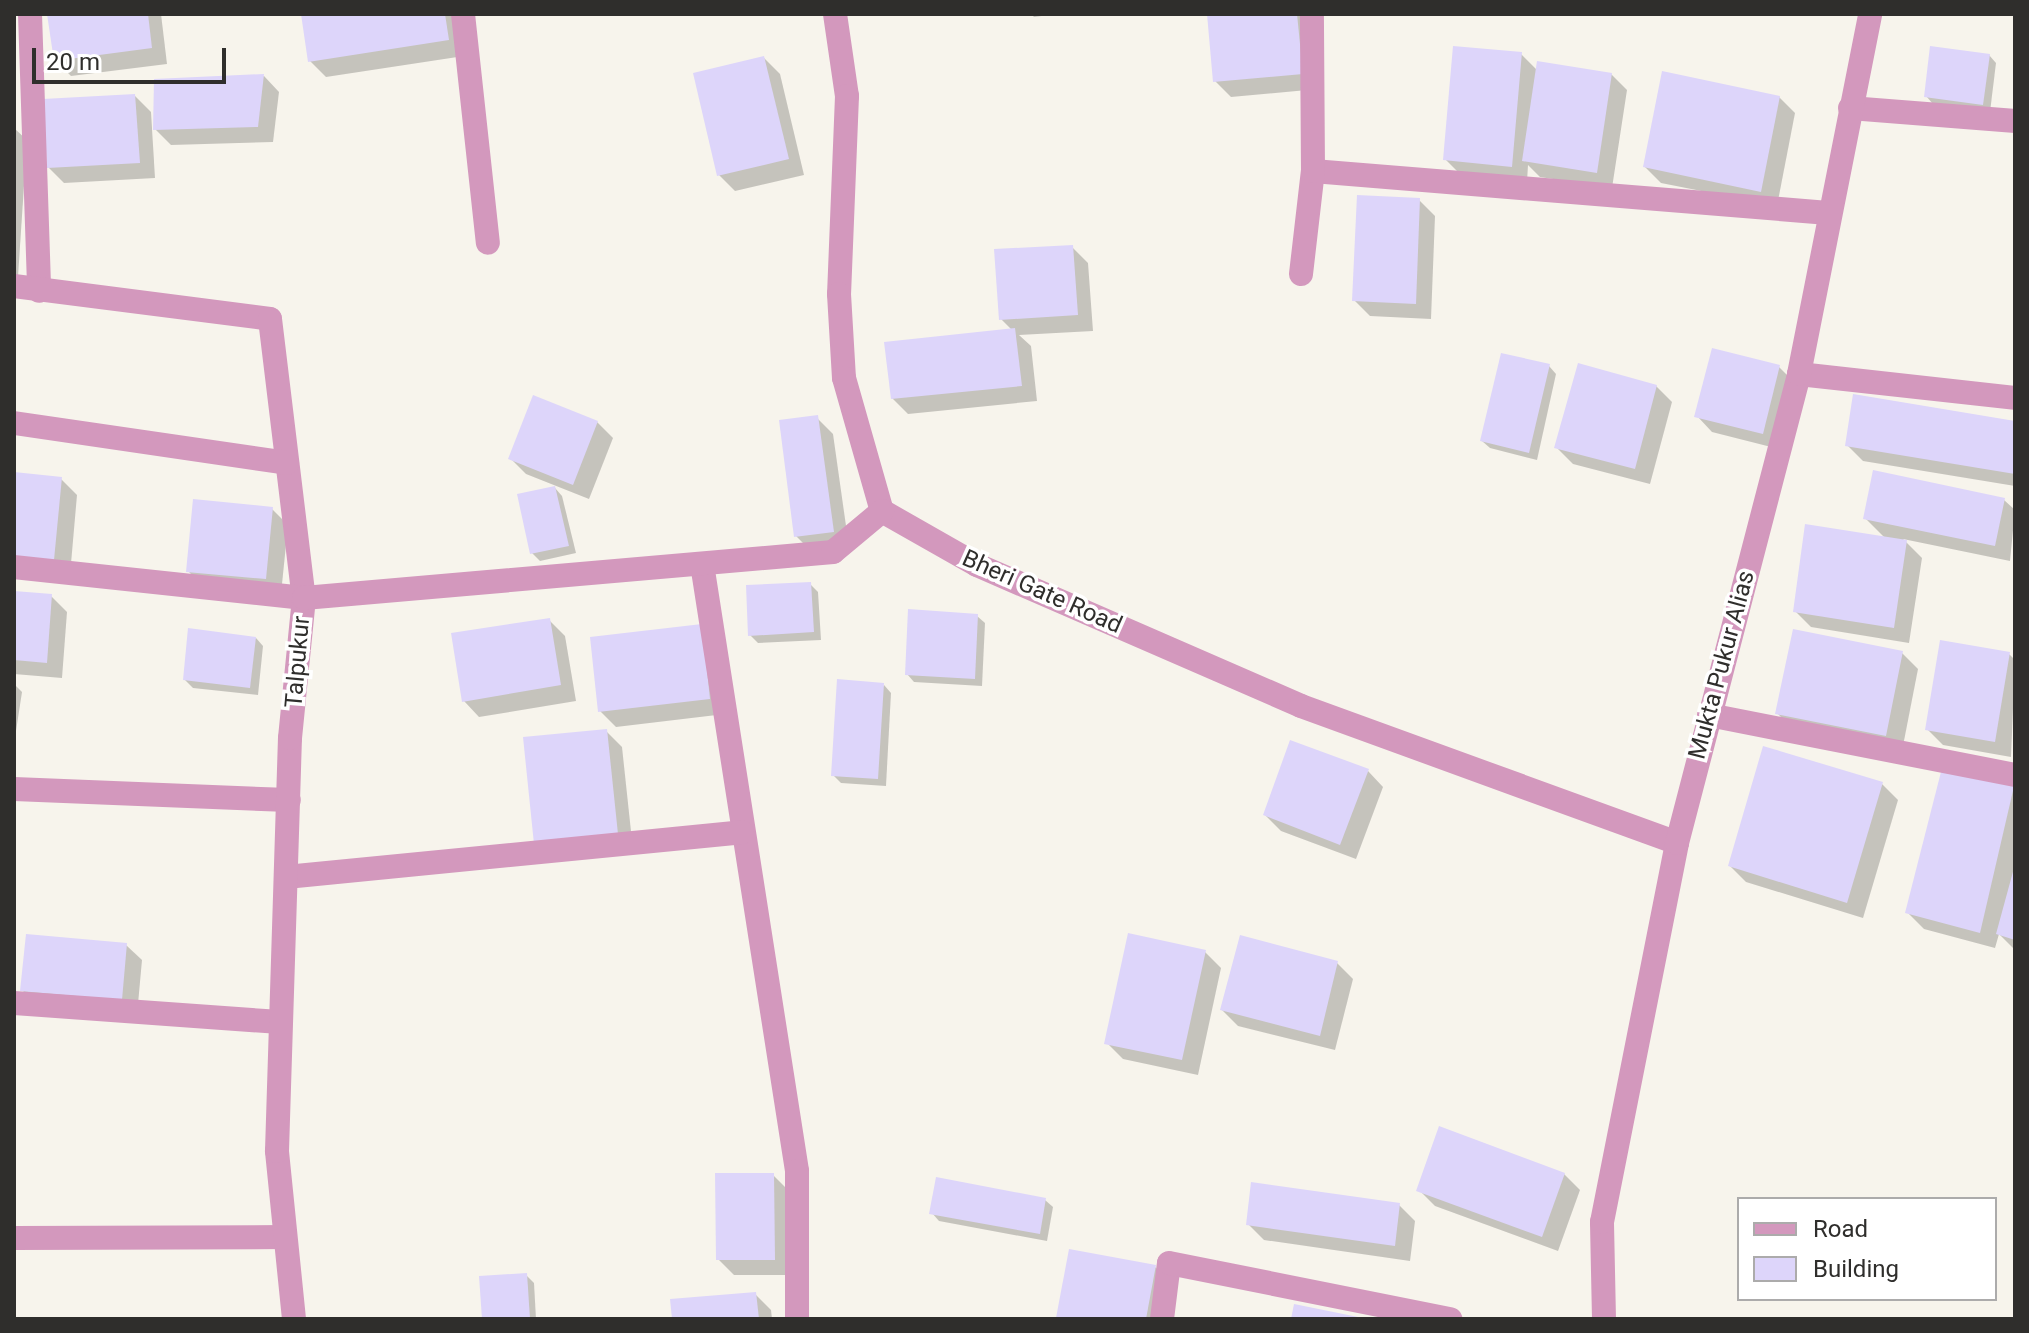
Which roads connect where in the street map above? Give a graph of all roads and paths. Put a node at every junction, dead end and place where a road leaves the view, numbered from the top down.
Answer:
1 (30, 14) edge
2 (463, 14) edge
3 (835, 14) edge
4 (1312, 14) edge
5 (1870, 14) edge
6 (24, 101) edge
7 (1850, 108) junction
8 (2015, 121) edge
9 (1313, 171) junction
10 (1828, 213) junction
11 (488, 243) dead end
12 (1301, 274) dead end
13 (14, 286) edge
14 (39, 291) junction
15 (1799, 374) junction
16 (2015, 398) edge
17 (14, 423) edge
18 (287, 463) junction
19 (882, 511) junction
20 (702, 564) junction
21 (14, 567) edge
22 (304, 598) junction
23 (1709, 715) junction
24 (2015, 775) edge
25 (14, 789) edge
26 (289, 800) junction
27 (742, 832) junction
28 (1677, 843) junction
29 (286, 877) junction
30 (14, 1003) edge
31 (280, 1022) junction
32 (285, 1237) junction
33 (14, 1238) edge
34 (1387, 1313) edge
35 (294, 1319) edge
36 (797, 1319) edge
37 (1162, 1319) edge
38 (1450, 1319) edge
39 (1604, 1319) edge

1 - 6 street
2 - 11 street
3 - 19 street
4 - 9 street
5 - 7 street, Mukta Pukur Alias
6 - 14 street
7 - 8 street
7 - 10 street, Mukta Pukur Alias
9 - 10 street
9 - 12 street
10 - 15 street, Mukta Pukur Alias
13 - 14 street
14 - 18 street
15 - 16 street
15 - 23 street, Mukta Pukur Alias
17 - 18 street
18 - 22 street
19 - 20 street, Talpukur
19 - 28 street, Bheri Gate Road
20 - 22 street, Talpukur
20 - 27 street
21 - 22 street
22 - 26 street, Talpukur
23 - 24 street
23 - 28 street, Mukta Pukur Alias
25 - 26 street
26 - 29 street, Talpukur
27 - 29 street
27 - 36 street
28 - 39 street, Mukta Pukur Alias
29 - 31 street, Talpukur
30 - 31 street
31 - 32 street, Talpukur
32 - 33 street
32 - 35 street, Talpukur
34 - 37 street
34 - 38 street

